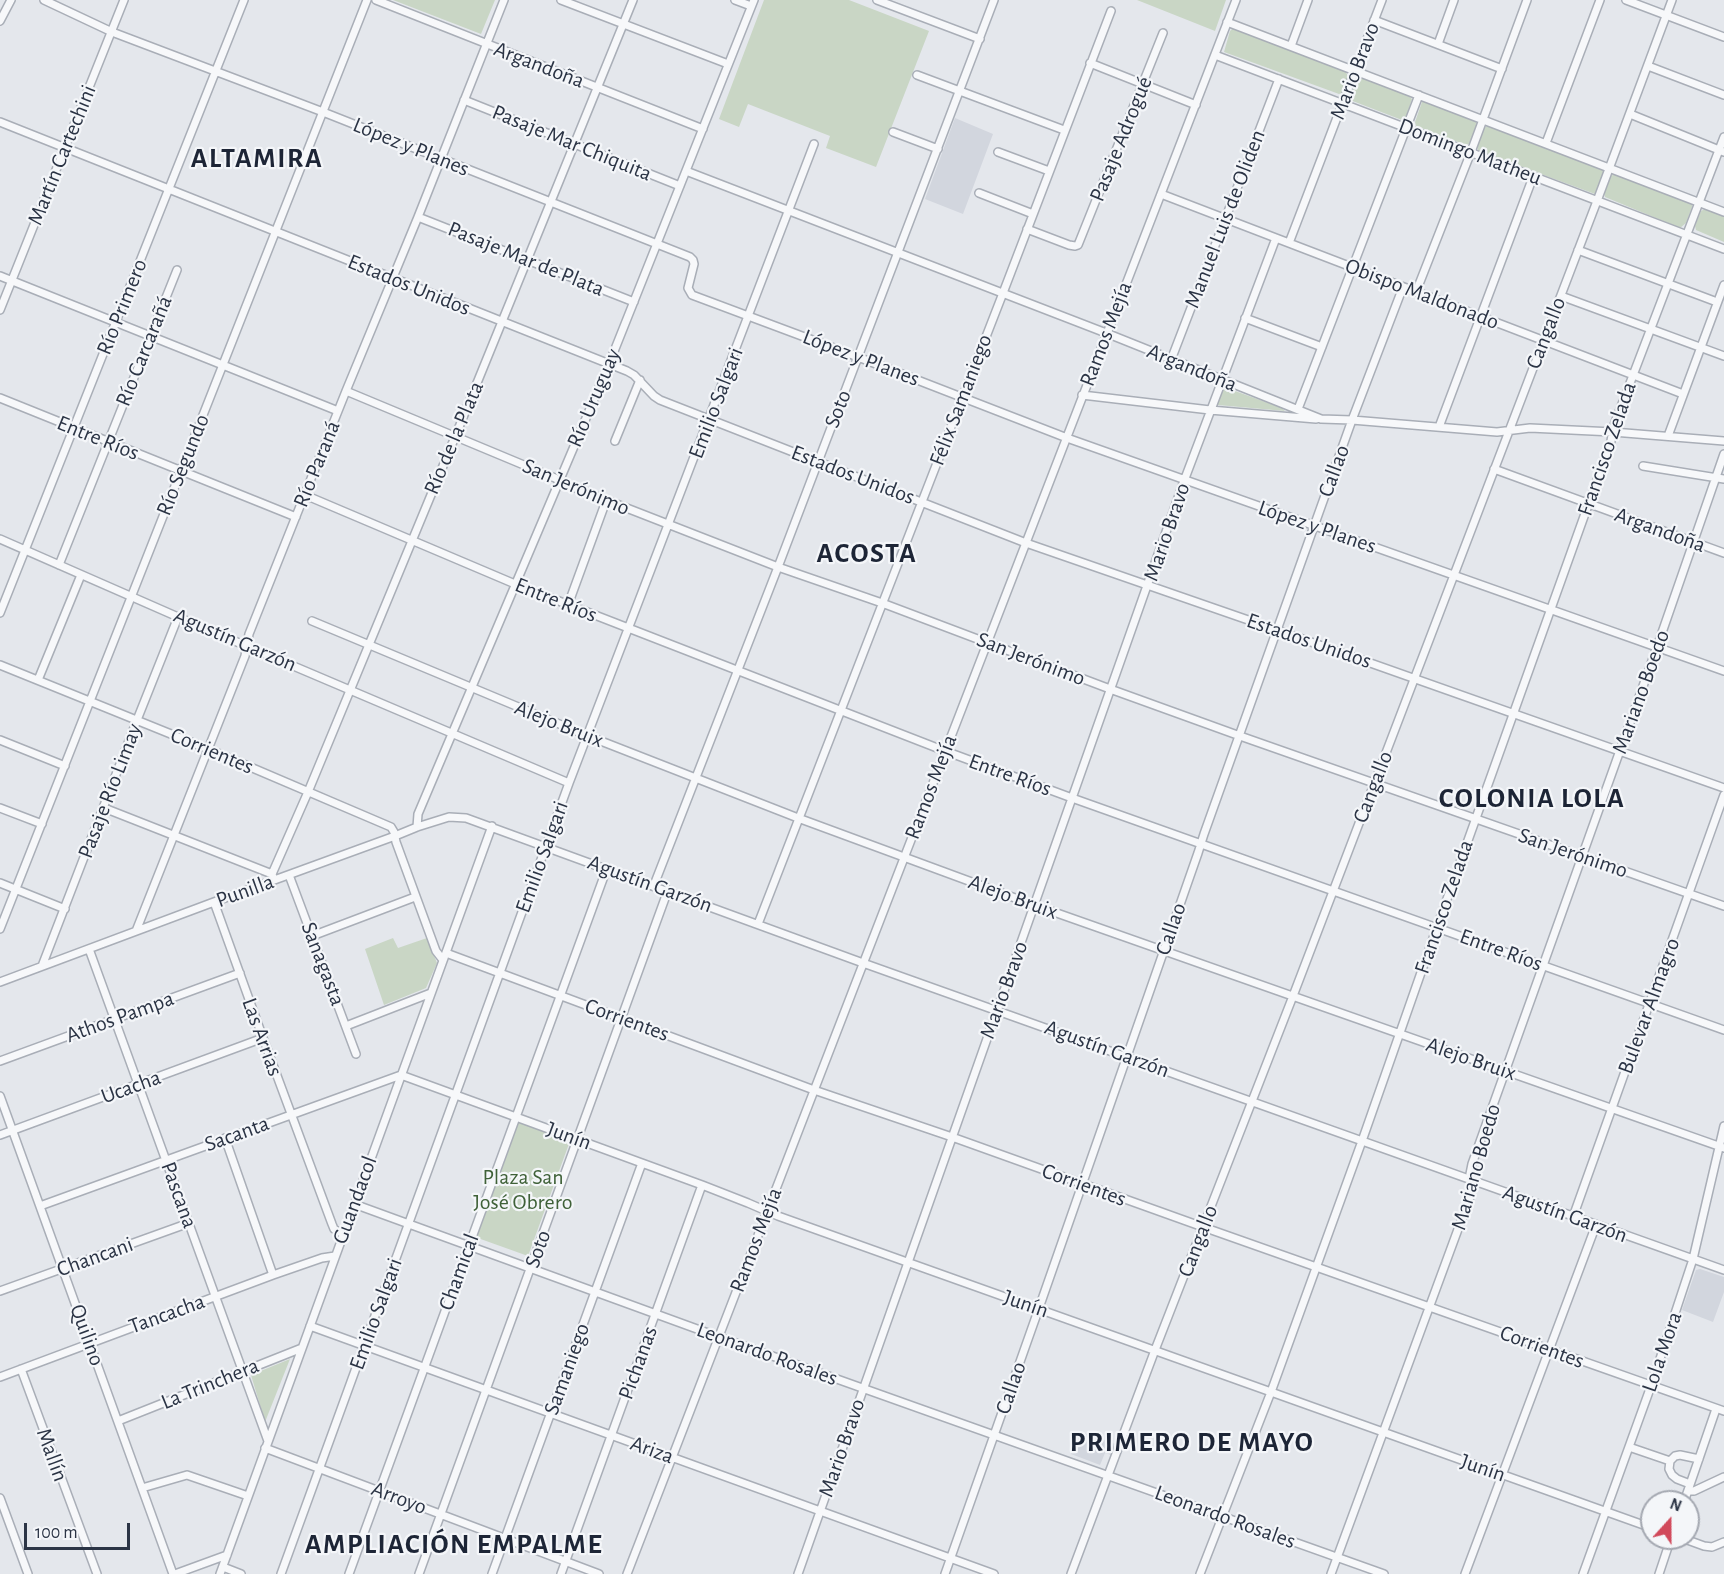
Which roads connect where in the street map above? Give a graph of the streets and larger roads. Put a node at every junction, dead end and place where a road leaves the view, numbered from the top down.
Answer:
1 (11, 0) edge
2 (44, 0) edge
3 (124, 0) edge
4 (244, 0) edge
5 (367, 0) edge
6 (376, 0) edge
7 (504, 0) edge
8 (561, 0) edge
9 (633, 0) edge
10 (735, 0) edge
11 (877, 0) edge
12 (994, 0) edge
13 (1236, 0) edge
14 (1308, 0) edge
15 (1382, 0) edge
16 (1454, 0) edge
17 (1527, 0) edge
18 (1600, 0) edge
19 (1626, 0) edge
20 (1672, 0) edge
21 (753, 3) edge
22 (1111, 11) dead end
23 (1666, 15) junction
24 (1374, 20) junction
25 (0, 21) edge
26 (1227, 22) junction
27 (623, 24) junction
28 (112, 32) junction
29 (1163, 33) dead end
30 (1724, 37) edge
31 (980, 39) junction
32 (1438, 44) junction
33 (486, 45) junction
34 (1291, 46) junction
35 (1215, 55) junction
36 (1090, 63) junction
37 (728, 64) junction
38 (1648, 66) junction
39 (1502, 69) junction
40 (1355, 70) junction
41 (216, 71) junction
42 (917, 75) dead end
43 (1279, 79) junction
44 (1143, 85) junction
45 (597, 88) junction
46 (960, 90) junction
47 (1419, 95) junction
48 (1724, 95) edge
49 (464, 100) junction
50 (1343, 103) junction
51 (1196, 105) junction
52 (323, 111) junction
53 (1630, 114) junction
54 (1484, 119) junction
55 (0, 122) edge
56 (1407, 127) junction
57 (703, 129) junction
58 (1064, 130) junction
59 (893, 132) dead end
60 (1724, 137) edge
61 (1545, 143) junction
62 (575, 144) junction
63 (814, 144) dead end
64 (65, 148) junction
65 (938, 149) junction
66 (1722, 151) edge
67 (998, 152) dead end
68 (1471, 152) junction
69 (441, 159) junction
70 (1610, 167) junction
71 (686, 171) junction
72 (1048, 171) junction
73 (1533, 177) junction
74 (680, 186) junction
75 (169, 189) junction
76 (979, 193) dead end
77 (1161, 194) junction
78 (1597, 201) junction
79 (551, 202) junction
80 (1700, 202) junction
81 (789, 211) junction
82 (1724, 212) edge
83 (1033, 214) junction
84 (418, 217) junction
85 (1225, 218) junction
86 (1027, 229) junction
87 (275, 232) junction
88 (1687, 235) junction
89 (1276, 238) junction
90 (1289, 243) junction
91 (657, 244) junction
92 (1724, 249) edge
93 (1578, 250) junction
94 (898, 253) junction
95 (528, 260) junction
96 (1354, 268) junction
97 (177, 270) dead end
98 (0, 276) edge
99 (393, 278) junction
100 (12, 281) junction
101 (1668, 284) junction
102 (1724, 285) edge
103 (1403, 287) junction
104 (1416, 292) junction
105 (1003, 293) junction
106 (1561, 296) junction
107 (634, 302) junction
108 (1717, 302) junction
109 (0, 310) edge
110 (749, 316) junction
111 (1479, 316) junction
112 (1245, 318) junction
113 (503, 322) junction
114 (117, 323) junction
115 (1650, 329) junction
116 (1106, 333) junction
117 (150, 336) junction
118 (1542, 340) junction
119 (1322, 347) junction
120 (1700, 347) junction
121 (1724, 356) edge
122 (858, 357) junction
123 (1171, 360) junction
124 (609, 364) junction
125 (223, 365) junction
126 (1632, 375) junction
127 (1221, 380) junction
128 (640, 381) junction
129 (346, 391) junction
130 (1683, 394) junction
131 (1082, 395) junction
132 (962, 397) junction
133 (0, 398) edge
134 (1298, 409) junction
135 (1210, 410) junction
136 (338, 411) junction
137 (710, 419) junction
138 (1321, 419) junction
139 (1352, 420) junction
140 (1439, 427) junction
141 (74, 428) junction
142 (1509, 431) junction
143 (1613, 432) junction
144 (1668, 436) junction
145 (455, 437) junction
146 (1067, 438) junction
147 (615, 441) dead end
148 (1724, 441) edge
149 (108, 442) junction
150 (1724, 454) edge
151 (818, 462) junction
152 (1643, 466) dead end
153 (1494, 469) junction
154 (181, 472) junction
155 (1720, 479) edge
156 (559, 480) junction
157 (1184, 481) junction
158 (304, 495) junction
159 (606, 501) junction
160 (921, 502) junction
161 (1589, 504) junction
162 (296, 517) junction
163 (668, 525) junction
164 (1314, 527) junction
165 (0, 539) edge
166 (411, 540) junction
167 (1694, 542) junction
168 (1026, 543) junction
169 (25, 550) junction
170 (1724, 553) edge
171 (59, 565) junction
172 (778, 567) junction
173 (81, 575) junction
174 (1453, 575) junction
175 (514, 584) junction
176 (1148, 585) junction
177 (131, 596) junction
178 (882, 603) junction
179 (568, 605) junction
180 (1551, 609) junction
181 (0, 613) edge
182 (178, 617) junction
183 (312, 621) dead end
184 (628, 629) junction
185 (1277, 630) junction
186 (987, 643) junction
187 (368, 644) junction
188 (247, 645) junction
189 (1657, 647) junction
190 (0, 665) edge
191 (738, 670) junction
192 (1724, 671) edge
193 (1414, 678) junction
194 (38, 680) junction
195 (471, 688) junction
196 (350, 689) junction
197 (1110, 689) junction
198 (90, 701) junction
199 (840, 710) junction
200 (1514, 713) junction
201 (136, 720) junction
202 (453, 733) junction
203 (588, 736) junction
204 (1240, 736) junction
205 (0, 740) edge
206 (208, 749) junction
207 (945, 751) junction
208 (1620, 751) junction
209 (65, 766) junction
210 (695, 778) junction
211 (569, 783) junction
212 (1374, 783) junction
213 (1724, 788) edge
214 (308, 792) junction
215 (1724, 795) edge
216 (1072, 798) junction
217 (0, 808) edge
218 (104, 808) junction
219 (798, 818) junction
220 (1476, 818) junction
221 (42, 824) junction
222 (417, 826) junction
223 (492, 826) junction
224 (174, 835) junction
225 (395, 836) junction
226 (1201, 844) junction
227 (546, 846) junction
228 (1583, 856) junction
229 (904, 857) junction
230 (607, 868) junction
231 (289, 875) junction
232 (273, 877) junction
233 (0, 883) edge
234 (654, 885) junction
235 (16, 890) junction
236 (668, 890) junction
237 (1333, 891) junction
238 (1689, 894) junction
239 (416, 897) junction
240 (214, 902) junction
241 (1034, 905) junction
242 (1724, 906) edge
243 (65, 909) junction
244 (758, 924) junction
245 (1437, 927) junction
246 (0, 929) edge
247 (136, 931) junction
248 (312, 936) junction
249 (89, 949) junction
250 (1164, 951) junction
251 (444, 956) junction
252 (863, 963) junction
253 (1543, 965) junction
254 (42, 966) junction
255 (240, 973) junction
256 (501, 974) junction
257 (0, 982) edge
258 (431, 993) junction
259 (560, 996) junction
260 (1293, 996) junction
261 (1649, 1004) junction
262 (997, 1010) junction
263 (622, 1018) junction
264 (115, 1019) junction
265 (346, 1026) junction
266 (1724, 1030) edge
267 (1400, 1034) junction
268 (263, 1038) junction
269 (356, 1054) dead end
270 (1127, 1056) junction
271 (0, 1061) edge
272 (1506, 1071) junction
273 (401, 1075) junction
274 (138, 1084) junction
275 (814, 1090) junction
276 (456, 1095) junction
277 (0, 1096) edge
278 (1252, 1101) junction
279 (1612, 1109) junction
280 (291, 1114) junction
281 (516, 1117) junction
282 (1724, 1126) edge
283 (12, 1130) junction
284 (0, 1135) edge
285 (952, 1137) junction
286 (225, 1138) junction
287 (578, 1139) junction
288 (1362, 1141) junction
289 (1722, 1147) edge
290 (166, 1160) junction
291 (642, 1163) junction
292 (1471, 1180) junction
293 (1082, 1184) junction
294 (702, 1185) junction
295 (354, 1204) junction
296 (40, 1206) junction
297 (768, 1211) junction
298 (1573, 1217) junction
299 (189, 1223) junction
300 (409, 1224) junction
301 (1596, 1225) junction
302 (1203, 1227) junction
303 (343, 1234) junction
304 (469, 1246) junction
305 (335, 1256) junction
306 (1693, 1259) junction
307 (907, 1263) junction
308 (1316, 1267) junction
309 (63, 1269) junction
310 (531, 1269) junction
311 (1724, 1270) edge
312 (273, 1275) junction
313 (0, 1291) edge
314 (595, 1292) junction
315 (216, 1296) junction
316 (1429, 1307) junction
317 (1039, 1308) junction
318 (656, 1314) junction
319 (310, 1326) junction
320 (718, 1337) junction
321 (90, 1343) junction
322 (365, 1346) junction
323 (302, 1348) junction
324 (1155, 1350) junction
325 (1549, 1350) junction
326 (424, 1367) junction
327 (21, 1369) junction
328 (243, 1371) junction
329 (0, 1377) edge
330 (1651, 1386) junction
331 (863, 1388) junction
332 (486, 1390) junction
333 (1271, 1392) junction
334 (1720, 1410) edge
335 (551, 1413) junction
336 (118, 1420) junction
337 (1384, 1433) junction
338 (612, 1435) junction
339 (994, 1435) junction
340 (267, 1444) junction
341 (1629, 1447) junction
342 (672, 1457) junction
343 (1699, 1459) junction
344 (1670, 1461) junction
345 (320, 1469) junction
346 (1502, 1474) junction
347 (1109, 1476) junction
348 (1724, 1477) edge
349 (142, 1488) junction
350 (1689, 1488) junction
351 (379, 1491) junction
352 (248, 1496) junction
353 (1, 1503) edge
354 (821, 1511) junction
355 (1606, 1512) junction
356 (441, 1514) junction
357 (1222, 1516) junction
358 (1640, 1524) edge
359 (505, 1539) junction
360 (1723, 1544) edge
361 (1700, 1545) edge
362 (1667, 1550) edge
363 (227, 1555) junction
364 (1337, 1557) junction
365 (951, 1558) junction
366 (566, 1562) junction
367 (221, 1570) edge
368 (28, 1574) edge
369 (97, 1574) edge
370 (174, 1574) edge
371 (241, 1574) edge
372 (281, 1574) edge
373 (349, 1574) edge
374 (419, 1574) edge
375 (492, 1574) edge
376 (561, 1574) edge
377 (599, 1574) edge
378 (627, 1574) edge
379 (798, 1574) edge
380 (945, 1574) edge
381 (994, 1574) edge
382 (1071, 1574) edge
383 (1200, 1574) edge
384 (1330, 1574) edge
385 (1384, 1574) edge
386 (1465, 1574) edge
387 (1584, 1574) edge
388 (1659, 1574) edge

1 - 25 street
2 - 28 street, López y Planes
3 - 28 street, Martín Cartechini
4 - 41 street, Río Primero
5 - 52 street, Río Segundo
6 - 33 street, Argandoña
7 - 33 street, Río Paraná
8 - 27 street
9 - 27 street, Río de la Plata
10 - 21 street
11 - 31 street
12 - 31 street, Soto
13 - 26 street, Ramos Mejía
14 - 34 street
15 - 24 street, Mario Bravo
16 - 32 street
17 - 39 street
18 - 61 street
19 - 23 street
20 - 23 street, Cangallo
21 - 37 street, Río Uruguay
22 - 36 street, Félix Samaniego
23 - 30 street
23 - 38 street, Cangallo
24 - 32 street
24 - 40 street, Mario Bravo
26 - 34 street, Domingo Matheu
26 - 35 street, Ramos Mejía
27 - 37 street
27 - 45 street, Río de la Plata
28 - 41 street, López y Planes
28 - 64 street, Martín Cartechini
29 - 44 street, Pasaje Adrogué
31 - 46 street, Soto
32 - 39 street
33 - 45 street, Argandoña
33 - 49 street, Río Paraná
34 - 40 street, Domingo Matheu
35 - 43 street, Domingo Matheu
35 - 51 street, Ramos Mejía
36 - 44 street
36 - 58 street, Félix Samaniego
37 - 57 street, Río Uruguay
38 - 48 street
38 - 53 street, Cangallo
39 - 54 street
40 - 47 street, Domingo Matheu
40 - 50 street, Mario Bravo
41 - 52 street, López y Planes
41 - 75 street, Río Primero
42 - 46 street
43 - 50 street, Domingo Matheu
43 - 85 street, Manuel Luis de Oliden
44 - 51 street
44 - 86 street, Pasaje Adrogué
45 - 57 street, Argandoña
45 - 62 street, Río de la Plata
46 - 58 street
46 - 65 street, Soto
47 - 54 street, Domingo Matheu
47 - 56 street
49 - 62 street, Pasaje Mar Chiquita
49 - 69 street, Río Paraná
50 - 56 street, Domingo Matheu
50 - 90 street, Mario Bravo
51 - 77 street, Ramos Mejía
52 - 69 street, López y Planes
52 - 87 street, Río Segundo
53 - 66 street
53 - 70 street, Cangallo
54 - 61 street, Domingo Matheu
54 - 68 street
55 - 64 street, Estados Unidos
56 - 68 street, Domingo Matheu
56 - 96 street
57 - 71 street, Río Uruguay
58 - 72 street, Félix Samaniego
59 - 65 street
60 - 66 street, Francisco Zelada
61 - 70 street, Domingo Matheu
62 - 74 street, Pasaje Mar Chiquita
62 - 79 street, Río de la Plata
63 - 81 street, Emilio Salgari
64 - 75 street, Estados Unidos
64 - 100 street, Martín Cartechini
65 - 94 street, Soto
66 - 80 street, Francisco Zelada
67 - 72 street
68 - 73 street, Domingo Matheu
68 - 104 street
69 - 79 street, López y Planes
69 - 84 street, Río Paraná
70 - 78 street, Cangallo
70 - 80 street, Domingo Matheu
71 - 74 street, Río Uruguay
71 - 81 street, Argandoña
72 - 83 street, Félix Samaniego
73 - 78 street, Domingo Matheu
73 - 111 street
74 - 91 street, Río Uruguay
75 - 87 street, Estados Unidos
75 - 114 street, Río Primero
76 - 83 street
77 - 85 street, Obispo Maldonado
77 - 116 street, Ramos Mejía
78 - 88 street, Domingo Matheu
78 - 93 street, Cangallo
79 - 91 street, López y Planes
79 - 95 street, Río de la Plata
80 - 82 street, Domingo Matheu
80 - 88 street, Francisco Zelada
81 - 94 street, Argandoña
81 - 110 street, Emilio Salgari
83 - 86 street, Félix Samaniego
84 - 95 street, Pasaje Mar de Plata
84 - 99 street, Río Paraná
85 - 89 street, Obispo Maldonado
85 - 123 street, Manuel Luis de Oliden
86 - 105 street, Félix Samaniego
87 - 99 street, Estados Unidos
87 - 125 street, Río Segundo
88 - 92 street, Domingo Matheu
88 - 101 street, Francisco Zelada
89 - 90 street, Obispo Maldonado
89 - 112 street, Mario Bravo
90 - 96 street, Obispo Maldonado
91 - 107 street, Río Uruguay
91 - 110 street, López y Planes
93 - 101 street
93 - 106 street, Cangallo
94 - 105 street, Argandoña
94 - 122 street, Soto
95 - 107 street, Pasaje Mar de Plata
95 - 113 street, Río de la Plata
96 - 103 street, Obispo Maldonado
96 - 119 street
97 - 117 street, Río Carcarañá
98 - 100 street
99 - 113 street, Estados Unidos
99 - 129 street, Río Paraná
100 - 109 street, Martín Cartechini
100 - 114 street
101 - 108 street
101 - 115 street, Francisco Zelada
102 - 108 street
103 - 104 street, Obispo Maldonado
103 - 139 street, Callao
104 - 111 street, Obispo Maldonado
105 - 116 street, Argandoña
105 - 132 street, Félix Samaniego
106 - 115 street
106 - 118 street, Cangallo
107 - 124 street, Río Uruguay
108 - 120 street
110 - 122 street, López y Planes
110 - 137 street, Emilio Salgari
111 - 118 street, Obispo Maldonado
111 - 140 street
112 - 119 street
112 - 127 street, Mario Bravo
113 - 124 street, Estados Unidos
113 - 145 street, Río de la Plata
114 - 117 street
114 - 141 street, Río Primero
115 - 120 street
115 - 126 street, Francisco Zelada
116 - 123 street, Argandoña
116 - 131 street, Ramos Mejía
117 - 125 street
117 - 149 street, Río Carcarañá
118 - 126 street, Obispo Maldonado
118 - 142 street, Cangallo
119 - 134 street
120 - 121 street
120 - 130 street
122 - 132 street, López y Planes
122 - 151 street, Soto
123 - 127 street, Argandoña
124 - 128 street, Estados Unidos
124 - 156 street, Río Uruguay
125 - 136 street
125 - 154 street, Río Segundo
126 - 130 street, Obispo Maldonado
126 - 143 street, Francisco Zelada
127 - 134 street, Argandoña
127 - 135 street, Mario Bravo
128 - 137 street, Estados Unidos
128 - 147 street
129 - 136 street, Río Paraná
129 - 145 street, San Jerónimo
130 - 144 street
131 - 135 street
131 - 146 street, Ramos Mejía
132 - 146 street, López y Planes
132 - 160 street, Félix Samaniego
133 - 141 street, Entre Ríos
134 - 138 street, Argandoña
135 - 138 street
135 - 157 street, Mario Bravo
136 - 158 street, Río Paraná
137 - 151 street, Estados Unidos
137 - 163 street, Emilio Salgari
138 - 139 street, Argandoña
139 - 140 street, Argandoña
139 - 164 street, Callao
140 - 142 street, Argandoña
141 - 149 street, Entre Ríos
141 - 169 street, Río Primero
142 - 143 street, Argandoña
142 - 153 street, Cangallo
143 - 144 street, Argandoña
143 - 161 street, Francisco Zelada
144 - 148 street, Argandoña
145 - 156 street, San Jerónimo
145 - 166 street, Río de la Plata
146 - 157 street, López y Planes
146 - 168 street, Ramos Mejía
149 - 154 street, Entre Ríos
149 - 171 street, Río Carcarañá
150 - 155 street, Mariano Boedo
151 - 160 street, Estados Unidos
151 - 172 street, Soto
152 - 155 street
153 - 161 street, Argandoña
153 - 174 street, Cangallo
154 - 162 street, Entre Ríos
154 - 177 street, Río Segundo
155 - 167 street, Mariano Boedo
156 - 159 street, San Jerónimo
156 - 175 street, Río Uruguay
157 - 164 street, López y Planes
157 - 176 street, Mario Bravo
158 - 162 street, Río Paraná
158 - 166 street, Entre Ríos
159 - 163 street, San Jerónimo
159 - 179 street
160 - 168 street, Estados Unidos
160 - 178 street, Félix Samaniego
161 - 167 street, Argandoña
161 - 180 street, Francisco Zelada
162 - 188 street, Río Paraná
163 - 172 street, San Jerónimo
163 - 184 street, Emilio Salgari
164 - 174 street, López y Planes
164 - 185 street, Callao
165 - 169 street, Agustín Garzón
166 - 175 street, Entre Ríos
166 - 187 street, Río de la Plata
167 - 170 street, Argandoña
167 - 189 street, Mariano Boedo
168 - 176 street, Estados Unidos
168 - 186 street, Ramos Mejía
169 - 171 street, Agustín Garzón
169 - 181 street, Río Primero
171 - 173 street, Agustín Garzón
172 - 178 street, San Jerónimo
172 - 191 street, Soto
173 - 177 street, Agustín Garzón
173 - 194 street
174 - 180 street, López y Planes
174 - 193 street, Cangallo
175 - 179 street, Entre Ríos
175 - 195 street, Río Uruguay
176 - 185 street, Estados Unidos
176 - 197 street, Mario Bravo
177 - 182 street, Agustín Garzón
177 - 198 street, Río Segundo
178 - 186 street, San Jerónimo
178 - 199 street, Félix Samaniego
179 - 184 street, Entre Ríos
180 - 189 street, López y Planes
180 - 200 street, Francisco Zelada
182 - 188 street, Agustín Garzón
182 - 201 street, Pasaje Río Limay
183 - 187 street, Alejo Bruix
184 - 191 street, Entre Ríos
184 - 203 street, Emilio Salgari
185 - 193 street, Estados Unidos
185 - 204 street, Callao
186 - 197 street, San Jerónimo
186 - 207 street, Ramos Mejía
187 - 195 street, Alejo Bruix
187 - 196 street, Río de la Plata
188 - 196 street, Agustín Garzón
188 - 206 street, Río Paraná
189 - 192 street, López y Planes
189 - 208 street, Mariano Boedo
190 - 194 street, Corrientes
191 - 199 street, Entre Ríos
191 - 210 street, Soto
193 - 200 street, Estados Unidos
193 - 212 street, Cangallo
194 - 198 street, Corrientes
195 - 202 street, Río Uruguay
195 - 203 street, Alejo Bruix
196 - 202 street, Agustín Garzón
196 - 214 street, Río de la Plata
197 - 204 street, San Jerónimo
197 - 216 street, Mario Bravo
198 - 201 street, Corrientes
198 - 209 street, Río Segundo
199 - 207 street, Entre Ríos
199 - 219 street, Félix Samaniego
200 - 208 street, Estados Unidos
200 - 220 street, Francisco Zelada
201 - 206 street, Corrientes
201 - 218 street, Pasaje Río Limay
202 - 211 street, Agustín Garzón
202 - 222 street, Río Uruguay
203 - 210 street, Alejo Bruix
203 - 211 street, Emilio Salgari
204 - 212 street, San Jerónimo
204 - 226 street, Callao
205 - 209 street
206 - 214 street, Corrientes
206 - 224 street, Río Paraná
207 - 216 street, Entre Ríos
207 - 229 street, Ramos Mejía
208 - 213 street, Estados Unidos
208 - 228 street, Mariano Boedo
209 - 221 street, Río Segundo
210 - 219 street, Alejo Bruix
210 - 234 street, Soto
211 - 227 street, Emilio Salgari
212 - 220 street, San Jerónimo
212 - 237 street, Cangallo
214 - 225 street, Corrientes
214 - 232 street, Río de la Plata
215 - 238 street, Bulevar Almagro
216 - 226 street, Entre Ríos
216 - 241 street, Mario Bravo
217 - 221 street
218 - 224 street
218 - 243 street, Pasaje Río Limay
219 - 229 street, Alejo Bruix
219 - 244 street, Félix Samaniego
220 - 228 street, San Jerónimo
220 - 245 street, Francisco Zelada
221 - 235 street, Río Segundo
222 - 223 street, Punilla
222 - 225 street, Punilla
223 - 227 street, Agustín Garzón
223 - 251 street, Guandacol
224 - 232 street
224 - 247 street, Río Paraná
225 - 231 street, Punilla
225 - 239 street
226 - 237 street, Entre Ríos
226 - 250 street, Callao
227 - 230 street, Agustín Garzón
227 - 256 street, Emilio Salgari
228 - 238 street, San Jerónimo
228 - 253 street, Mariano Boedo
229 - 241 street, Alejo Bruix
229 - 252 street, Ramos Mejía
230 - 234 street, Agustín Garzón
230 - 259 street, Chamical
231 - 232 street, Punilla
231 - 248 street, Sanagasta
232 - 240 street, Punilla
233 - 235 street
234 - 236 street, Agustín Garzón
235 - 243 street
235 - 246 street, Río Segundo
236 - 244 street, Agustín Garzón
236 - 263 street, Soto
237 - 245 street, Entre Ríos
237 - 260 street, Cangallo
238 - 242 street, San Jerónimo
238 - 261 street, Bulevar Almagro
239 - 248 street
239 - 251 street
240 - 247 street, Punilla
240 - 255 street, Las Arrias
241 - 250 street, Alejo Bruix
241 - 262 street, Mario Bravo
243 - 254 street, Pasaje Río Limay
244 - 252 street, Agustín Garzón
245 - 253 street, Entre Ríos
245 - 267 street, Francisco Zelada
247 - 249 street, Punilla
248 - 265 street, Sanagasta
249 - 254 street, Punilla
249 - 264 street, Pascana
250 - 260 street, Alejo Bruix
250 - 270 street, Callao
251 - 256 street, Corrientes
251 - 258 street, Guandacol
252 - 262 street, Agustín Garzón
252 - 275 street, Ramos Mejía
253 - 261 street, Entre Ríos
253 - 272 street, Mariano Boedo
254 - 257 street, Punilla
255 - 264 street, Athos Pampa
255 - 268 street, Las Arrias
256 - 259 street, Corrientes
256 - 276 street, Emilio Salgari
258 - 265 street
258 - 273 street, Guandacol
259 - 263 street, Corrientes
259 - 281 street, Chamical
260 - 267 street, Alejo Bruix
260 - 278 street, Cangallo
261 - 266 street, Entre Ríos
261 - 279 street, Bulevar Almagro
262 - 270 street, Agustín Garzón
262 - 285 street, Mario Bravo
263 - 275 street, Corrientes
263 - 287 street, Soto
264 - 271 street, Athos Pampa
264 - 274 street, Pascana
265 - 269 street, Sanagasta
267 - 272 street, Alejo Bruix
267 - 288 street, Francisco Zelada
268 - 274 street, Ucacha
268 - 280 street, Las Arrias
270 - 278 street, Agustín Garzón
270 - 293 street, Callao
272 - 279 street, Alejo Bruix
272 - 292 street, Mariano Boedo
273 - 276 street, Junín
273 - 280 street, Sacanta
273 - 295 street, Guandacol
274 - 283 street, Ucacha
274 - 290 street, Pascana
275 - 285 street, Corrientes
275 - 297 street, Ramos Mejía
276 - 281 street, Junín
276 - 300 street, Emilio Salgari
277 - 283 street, Quilino
278 - 288 street, Agustín Garzón
278 - 302 street, Cangallo
279 - 289 street, Alejo Bruix
279 - 298 street, Bulevar Almagro
280 - 286 street, Sacanta
280 - 303 street, Las Arrias
281 - 287 street, Junín
281 - 304 street, Chamical
282 - 289 street, Lola Mora
283 - 284 street, Ucacha
283 - 296 street, Quilino
285 - 293 street, Corrientes
285 - 307 street, Mario Bravo
286 - 290 street, Sacanta
286 - 312 street
287 - 291 street, Junín
287 - 310 street, Soto
288 - 292 street, Agustín Garzón
288 - 308 street, Francisco Zelada
289 - 306 street, Lola Mora
290 - 296 street, Sacanta
290 - 299 street, Pascana
291 - 294 street, Junín
291 - 314 street, Samaniego
292 - 298 street, Agustín Garzón
292 - 316 street, Mariano Boedo
293 - 302 street, Corrientes
293 - 317 street, Callao
294 - 297 street, Junín
294 - 318 street, Pichanas
295 - 300 street, Leonardo Rosales
295 - 303 street, Guandacol
296 - 309 street, Quilino
297 - 307 street, Junín
297 - 320 street, Ramos Mejía
298 - 301 street, Agustín Garzón
299 - 309 street, Chancani
299 - 315 street, Pascana
300 - 304 street, Leonardo Rosales
300 - 322 street, Emilio Salgari
301 - 306 street, Agustín Garzón
301 - 325 street
302 - 308 street, Corrientes
302 - 324 street, Cangallo
303 - 305 street, Guandacol
304 - 310 street, Leonardo Rosales
304 - 326 street, Chamical
305 - 312 street, Tancacha
305 - 319 street, Guandacol
306 - 311 street, Agustín Garzón
306 - 330 street, Lola Mora
307 - 317 street, Junín
307 - 331 street, Mario Bravo
308 - 316 street, Corrientes
308 - 333 street, Francisco Zelada
309 - 313 street, Chancani
309 - 321 street, Quilino
310 - 314 street, Leonardo Rosales
310 - 332 street, Soto
312 - 315 street, Tancacha
314 - 318 street, Leonardo Rosales
314 - 335 street, Samaniego
315 - 321 street, Tancacha
315 - 328 street, Pascana
316 - 325 street, Corrientes
316 - 337 street, Mariano Boedo
317 - 324 street, Junín
317 - 339 street, Callao
318 - 320 street, Leonardo Rosales
318 - 338 street, Pichanas
319 - 322 street, Ariza
319 - 323 street, Guandacol
320 - 331 street, Leonardo Rosales
320 - 342 street, Ramos Mejía
321 - 327 street, Tancacha
321 - 336 street, Quilino
322 - 326 street, Ariza
322 - 345 street, Emilio Salgari
323 - 328 street, La Trinchera
323 - 340 street, Guandacol
324 - 333 street, Junín
324 - 347 street, Cangallo
325 - 330 street, Corrientes
325 - 346 street
326 - 332 street, Ariza
326 - 351 street, Chamical
327 - 329 street, Tancacha
327 - 369 street, Mallín
328 - 336 street, La Trinchera
328 - 340 street, Pascana
330 - 334 street, Corrientes
330 - 341 street, Lola Mora
331 - 339 street, Leonardo Rosales
331 - 354 street, Mario Bravo
332 - 335 street, Ariza
332 - 356 street, Soto
333 - 337 street, Junín
333 - 357 street, Francisco Zelada
334 - 343 street
335 - 338 street, Ariza
335 - 359 street, Samaniego
336 - 349 street, Quilino
337 - 346 street, Junín
337 - 364 street, Mariano Boedo
338 - 342 street, Ariza
338 - 366 street, Pichanas
339 - 347 street, Leonardo Rosales
339 - 365 street, Callao
340 - 345 street, Arroyo
340 - 352 street, Guandacol
341 - 344 street
341 - 355 street, Lola Mora
342 - 354 street, Ariza
342 - 378 street, Ramos Mejía
343 - 344 street
343 - 350 street
344 - 350 street
345 - 351 street, Arroyo
345 - 372 street, Emilio Salgari
346 - 355 street, Junín
346 - 386 street
347 - 357 street, Leonardo Rosales
347 - 382 street, Cangallo
348 - 350 street
349 - 352 street
349 - 370 street, Quilino
351 - 356 street, Arroyo
351 - 373 street, Chamical
352 - 363 street, Guandacol
353 - 368 street
354 - 365 street, Ariza
354 - 379 street, Mario Bravo
355 - 358 street, Junín
355 - 387 street, Lola Mora
356 - 359 street, Arroyo
356 - 374 street, Soto
357 - 364 street, Leonardo Rosales
357 - 383 street, Francisco Zelada
359 - 366 street, Arroyo
359 - 375 street, Samaniego
360 - 361 street
362 - 388 street
363 - 367 street, Guandacol
363 - 370 street
364 - 384 street, Mariano Boedo
364 - 385 street, Leonardo Rosales
365 - 380 street, Callao
365 - 381 street, Ariza
366 - 376 street, Pichanas
366 - 377 street, Arroyo
367 - 371 street

